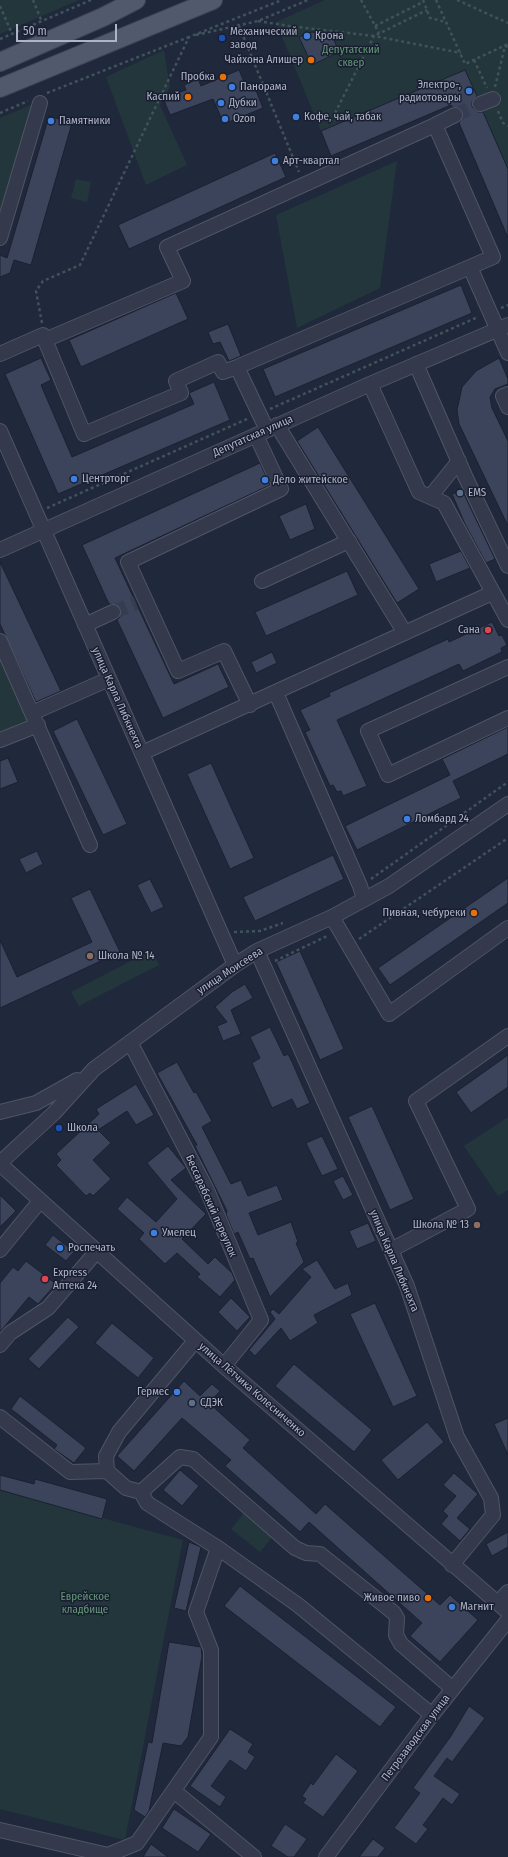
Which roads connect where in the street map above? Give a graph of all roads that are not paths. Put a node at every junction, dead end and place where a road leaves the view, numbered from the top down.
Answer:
1 (136, 0) edge
2 (214, 0) edge
3 (0, 62) edge
4 (0, 88) edge
5 (37, 100) road end
6 (455, 115) tunnel mouth
7 (435, 125) junction
8 (0, 238) edge
9 (470, 267) junction
10 (503, 327) edge
11 (44, 337) junction
12 (508, 353) edge
13 (0, 354) edge
14 (416, 364) junction
15 (237, 366) junction
16 (370, 384) junction
17 (508, 394) edge
18 (508, 407) edge
19 (267, 430) junction
20 (0, 431) edge
21 (459, 461) junction
22 (430, 497) junction
23 (43, 529) junction
24 (349, 541) junction
25 (0, 550) edge
26 (508, 566) edge
27 (262, 581) dead end
28 (492, 593) junction
29 (113, 612) tunnel mouth
30 (508, 620) edge
31 (85, 625) junction
32 (406, 633) junction
33 (0, 641) edge
34 (508, 667) edge
35 (109, 679) junction
36 (276, 693) junction
37 (250, 705) junction
38 (508, 718) edge
39 (35, 719) junction
40 (0, 740) edge
41 (142, 753) junction
42 (508, 804) edge
43 (90, 845) dead end
44 (364, 899) junction
45 (332, 917) junction
46 (508, 928) edge
47 (257, 951) junction
48 (235, 965) junction
49 (508, 1036) edge
50 (130, 1042) junction
51 (94, 1069) junction
52 (0, 1112) edge
53 (0, 1164) edge
54 (40, 1201) junction
55 (0, 1250) edge
56 (391, 1250) junction
57 (97, 1251) junction
58 (195, 1341) junction
59 (0, 1345) edge
60 (224, 1366) junction
61 (0, 1417) edge
62 (107, 1471) junction
63 (141, 1492) junction
64 (218, 1548) junction
65 (452, 1565) junction
66 (508, 1592) edge
67 (503, 1608) edge
68 (508, 1620) edge
69 (453, 1689) junction
70 (432, 1715) junction
71 (174, 1791) junction
72 (0, 1830) edge
73 (108, 1856) edge
74 (254, 1857) edge
75 (326, 1857) edge

1 - 3 main road
2 - 4 main road
5 - 8 street
6 - 7 street
7 - 9 street
7 - 11 street
9 - 10 street
9 - 15 street
10 - 12 street
10 - 14 street, Депутатская улица
11 - 13 street
11 - 15 street
14 - 16 street, Депутатская улица
14 - 21 street
15 - 19 street
16 - 19 street, Депутатская улица
16 - 22 street
17 - 18 street
19 - 23 street, Депутатская улица
19 - 24 street
19 - 37 street
20 - 23 street, улица Карла Либкнехта
21 - 22 street
21 - 26 street
22 - 28 street
23 - 25 street, Депутатская улица
23 - 31 street, улица Карла Либкнехта
24 - 27 street
24 - 32 street
28 - 30 street
28 - 32 street
29 - 31 street
31 - 35 street, улица Карла Либкнехта
32 - 36 street
33 - 39 street
34 - 38 street
35 - 39 street
35 - 41 street, улица Карла Либкнехта
36 - 37 street
36 - 44 street
37 - 41 street
39 - 40 street
39 - 43 street
41 - 48 street, улица Карла Либкнехта
42 - 44 street, улица Моисеева
44 - 45 street, улица Моисеева
45 - 46 street
45 - 47 street, улица Моисеева
47 - 48 street, улица Моисеева
47 - 56 street, улица Карла Либкнехта
48 - 50 street, улица Моисеева
49 - 56 street
50 - 51 street, улица Моисеева
50 - 60 street, Бессарабский переулок
51 - 52 street
51 - 53 street, улица Моисеева
53 - 54 street, улица Лётчика Колесниченко
54 - 55 street
54 - 57 street, улица Лётчика Колесниченко
56 - 65 street, улица Карла Либкнехта
57 - 58 street, улица Лётчика Колесниченко
57 - 59 street
58 - 60 street, улица Лётчика Колесниченко
58 - 62 street
60 - 65 street, улица Лётчика Колесниченко
61 - 62 street
62 - 63 street
63 - 64 street
63 - 69 street
64 - 70 street
64 - 71 street
65 - 67 street, улица Лётчика Колесниченко
66 - 67 street
68 - 69 street, Петрозаводская улица
69 - 70 street, Петрозаводская улица
70 - 75 street, Петрозаводская улица
71 - 73 street
71 - 74 street
72 - 73 street

